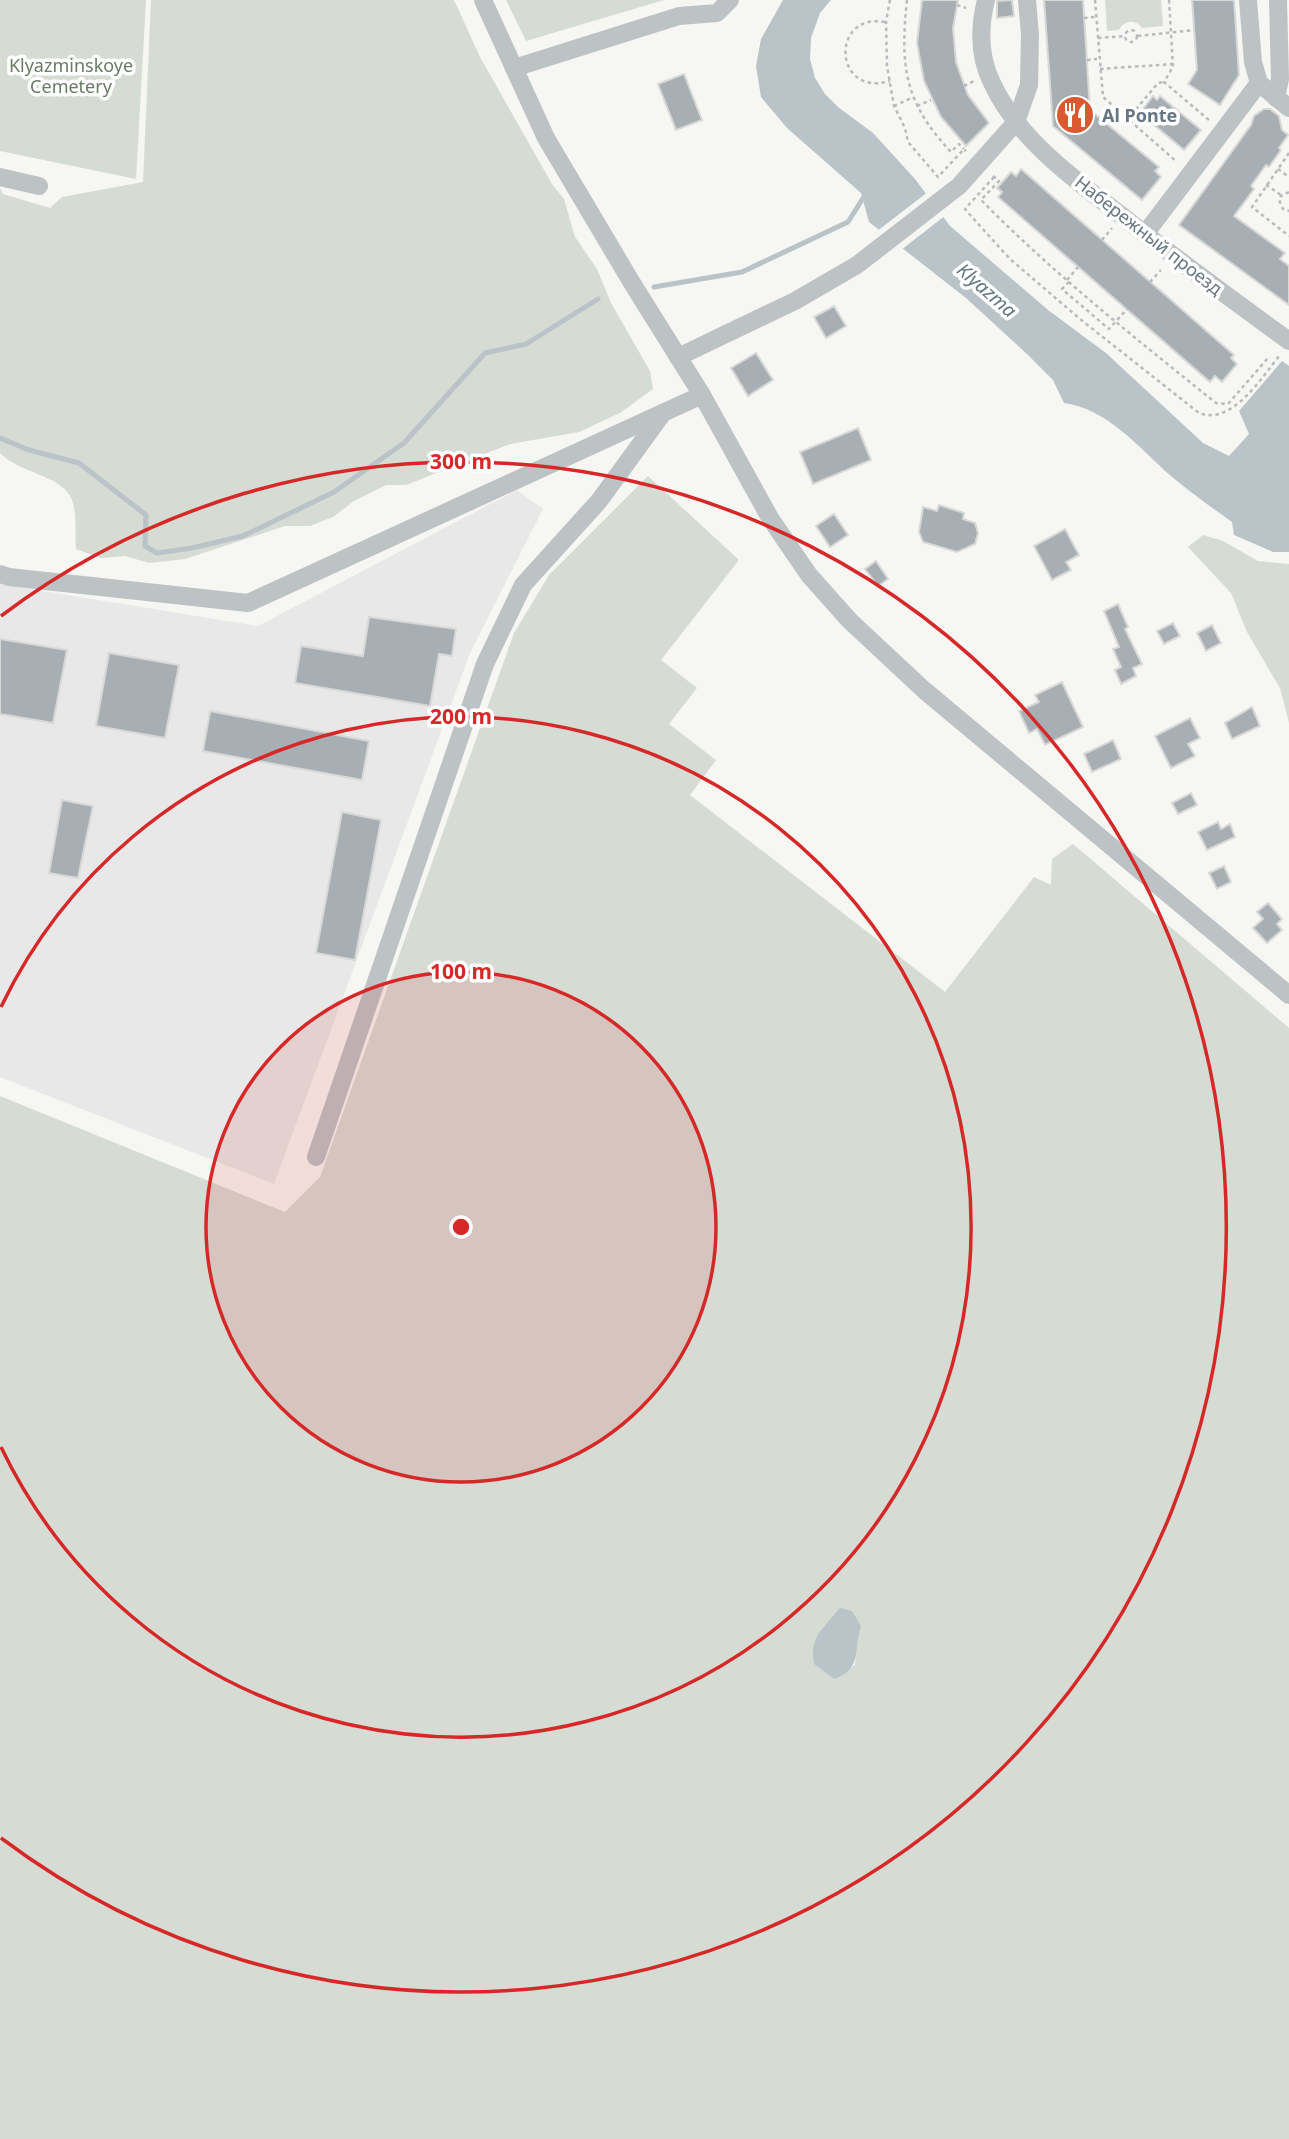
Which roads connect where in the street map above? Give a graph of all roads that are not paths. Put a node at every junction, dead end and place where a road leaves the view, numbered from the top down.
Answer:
1 (730, 0) edge
2 (1027, 0) edge
3 (1248, 0) edge
4 (1278, 0) edge
5 (487, 3) edge
6 (979, 5) edge
7 (514, 68) junction
8 (1259, 83) junction
9 (1283, 103) edge
10 (1016, 122) junction
11 (0, 177) edge
12 (39, 186) dead end
13 (1145, 234) junction
14 (1285, 347) edge
15 (678, 357) junction
16 (702, 395) junction
17 (663, 413) junction
18 (0, 574) edge
19 (1289, 995) edge
20 (316, 1157) dead end

1 - 7 street
2 - 10 street
3 - 8 street
4 - 9 street
5 - 7 street
6 - 10 street, Набережный проезд
7 - 15 street
8 - 9 street
8 - 13 street
10 - 13 street, Набережный проезд
10 - 15 street
11 - 12 street
13 - 14 street, Набережный проезд
15 - 16 street
16 - 17 street
16 - 19 street
17 - 18 street
17 - 20 street

